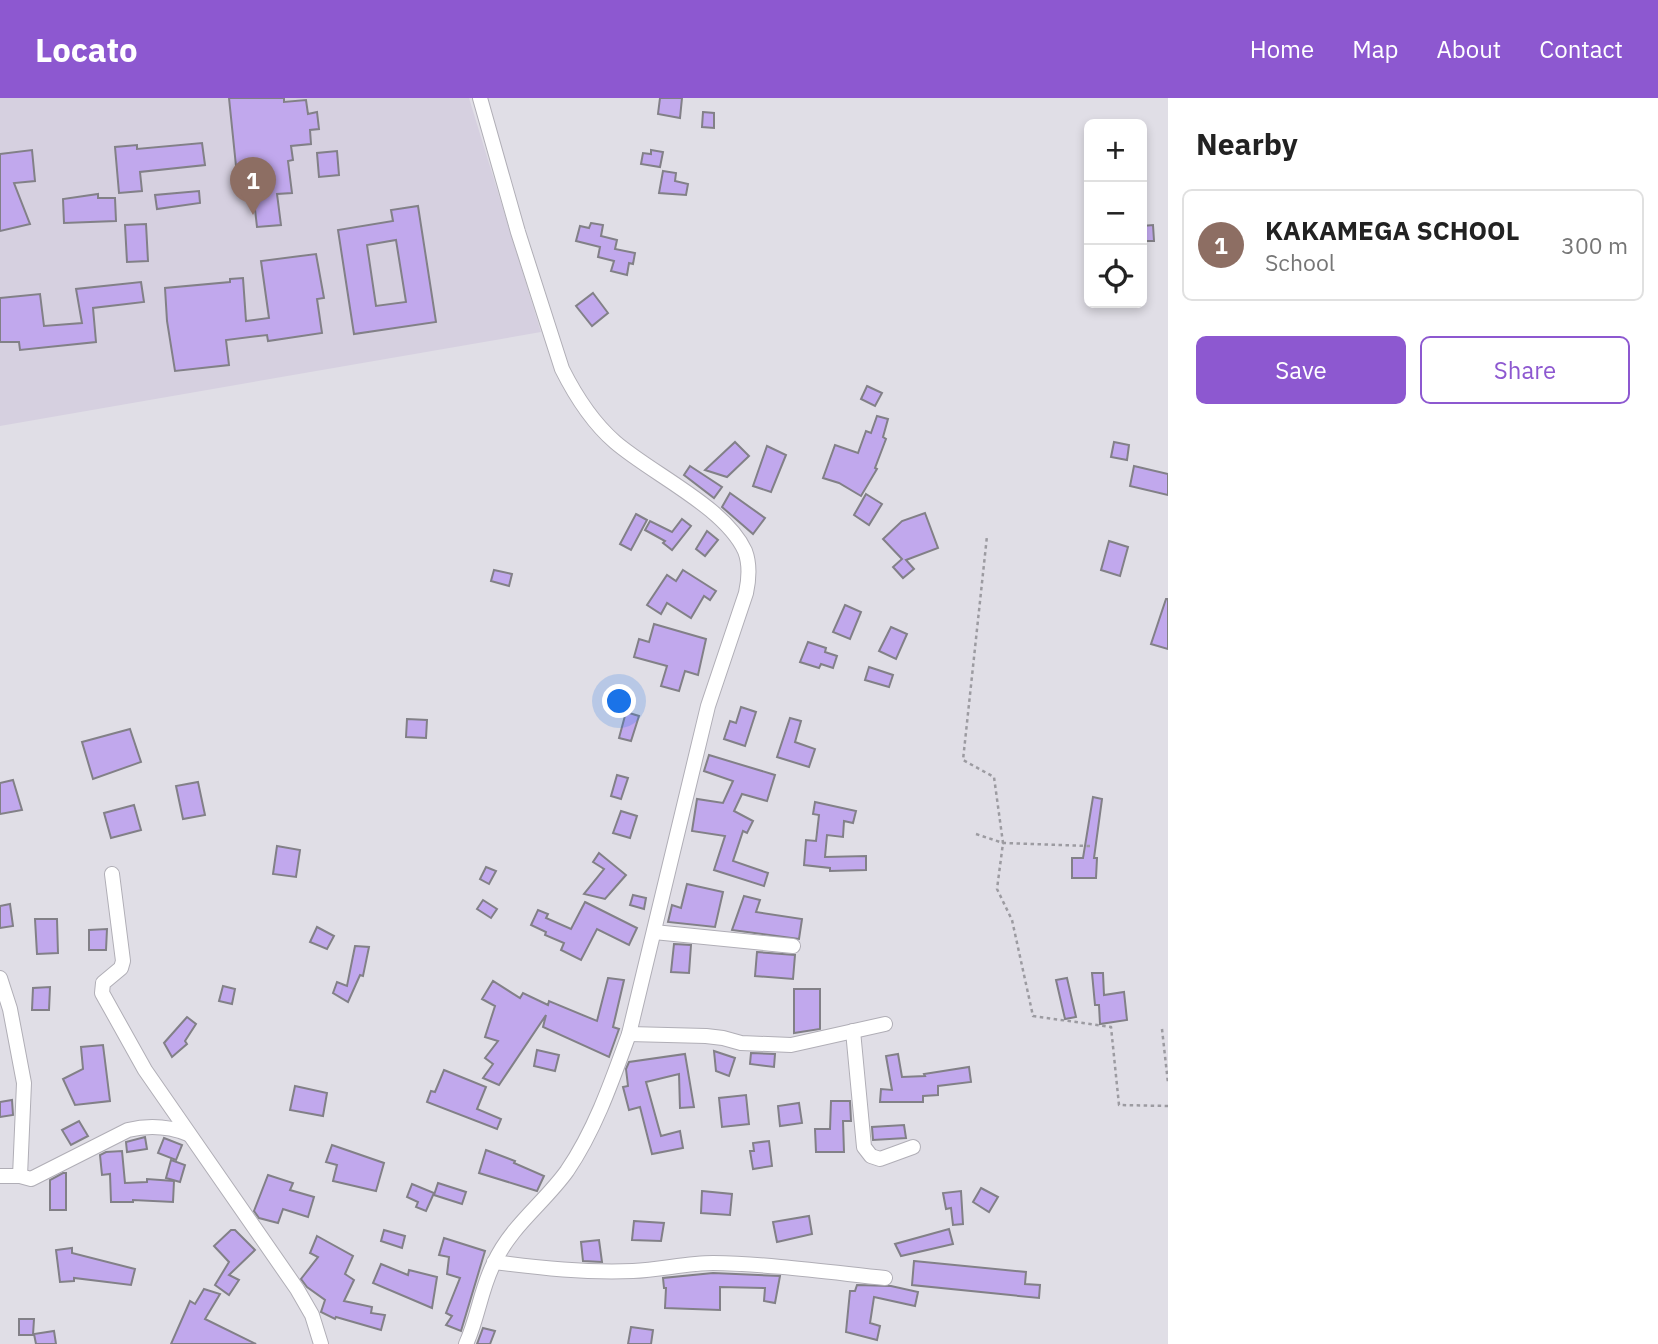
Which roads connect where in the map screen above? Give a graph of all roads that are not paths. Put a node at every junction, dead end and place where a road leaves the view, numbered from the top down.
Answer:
1 (480, 98) edge
2 (111, 874) dead end
3 (654, 932) junction
4 (793, 946) dead end
5 (0, 978) edge
6 (885, 1024) dead end
7 (853, 1031) junction
8 (629, 1034) junction
9 (189, 1135) junction
10 (913, 1147) dead end
11 (0, 1176) edge
12 (20, 1176) junction
13 (494, 1262) junction
14 (885, 1278) dead end
15 (321, 1344) edge
16 (466, 1344) edge

1 - 3 street
2 - 9 street
3 - 4 street
3 - 8 street
5 - 12 street
6 - 7 street
7 - 8 street
7 - 10 street
8 - 13 street
9 - 12 street
9 - 15 street
11 - 12 street
13 - 14 street
13 - 16 street

